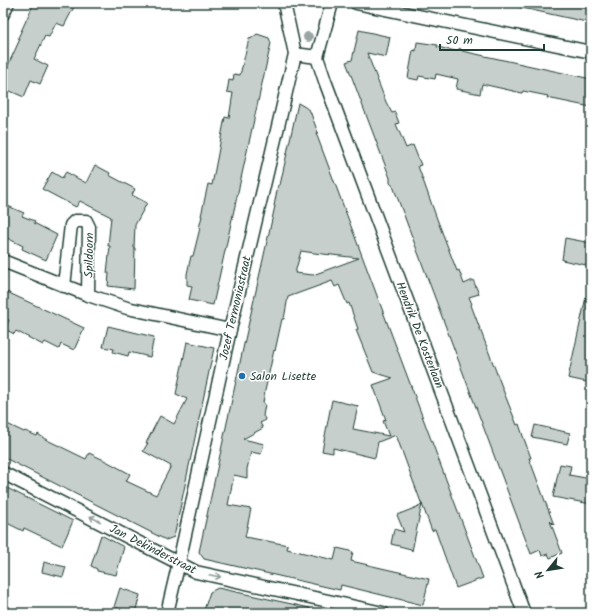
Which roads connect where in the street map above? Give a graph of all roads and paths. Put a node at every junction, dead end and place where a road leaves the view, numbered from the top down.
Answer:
1 (8, 3) edge
2 (284, 3) edge
3 (332, 3) edge
4 (356, 3) edge
5 (3, 14) edge
6 (591, 52) edge
7 (295, 54) junction
8 (317, 57) junction
9 (3, 261) edge
10 (64, 286) junction
11 (88, 295) junction
12 (230, 330) junction
13 (3, 473) edge
14 (179, 562) junction
15 (167, 613) edge
16 (383, 613) edge
17 (524, 613) edge

1 - 5 street
2 - 7 street
3 - 8 street
4 - 6 street
7 - 8 street
7 - 12 street, Jozef Termoniastraat
8 - 17 street, Hendrik De Kosterlaan
9 - 10 street, Spildoorn
10 - 11 street, Spildoorn
10 - 11 street, Spildoorn
11 - 12 street, Spildoorn
12 - 14 street, Jozef Termoniastraat
14 -> 13 street, Jan Dekinderstraat
14 - 15 street, Jozef Termoniastraat
14 -> 16 street, Jan Dekinderstraat

